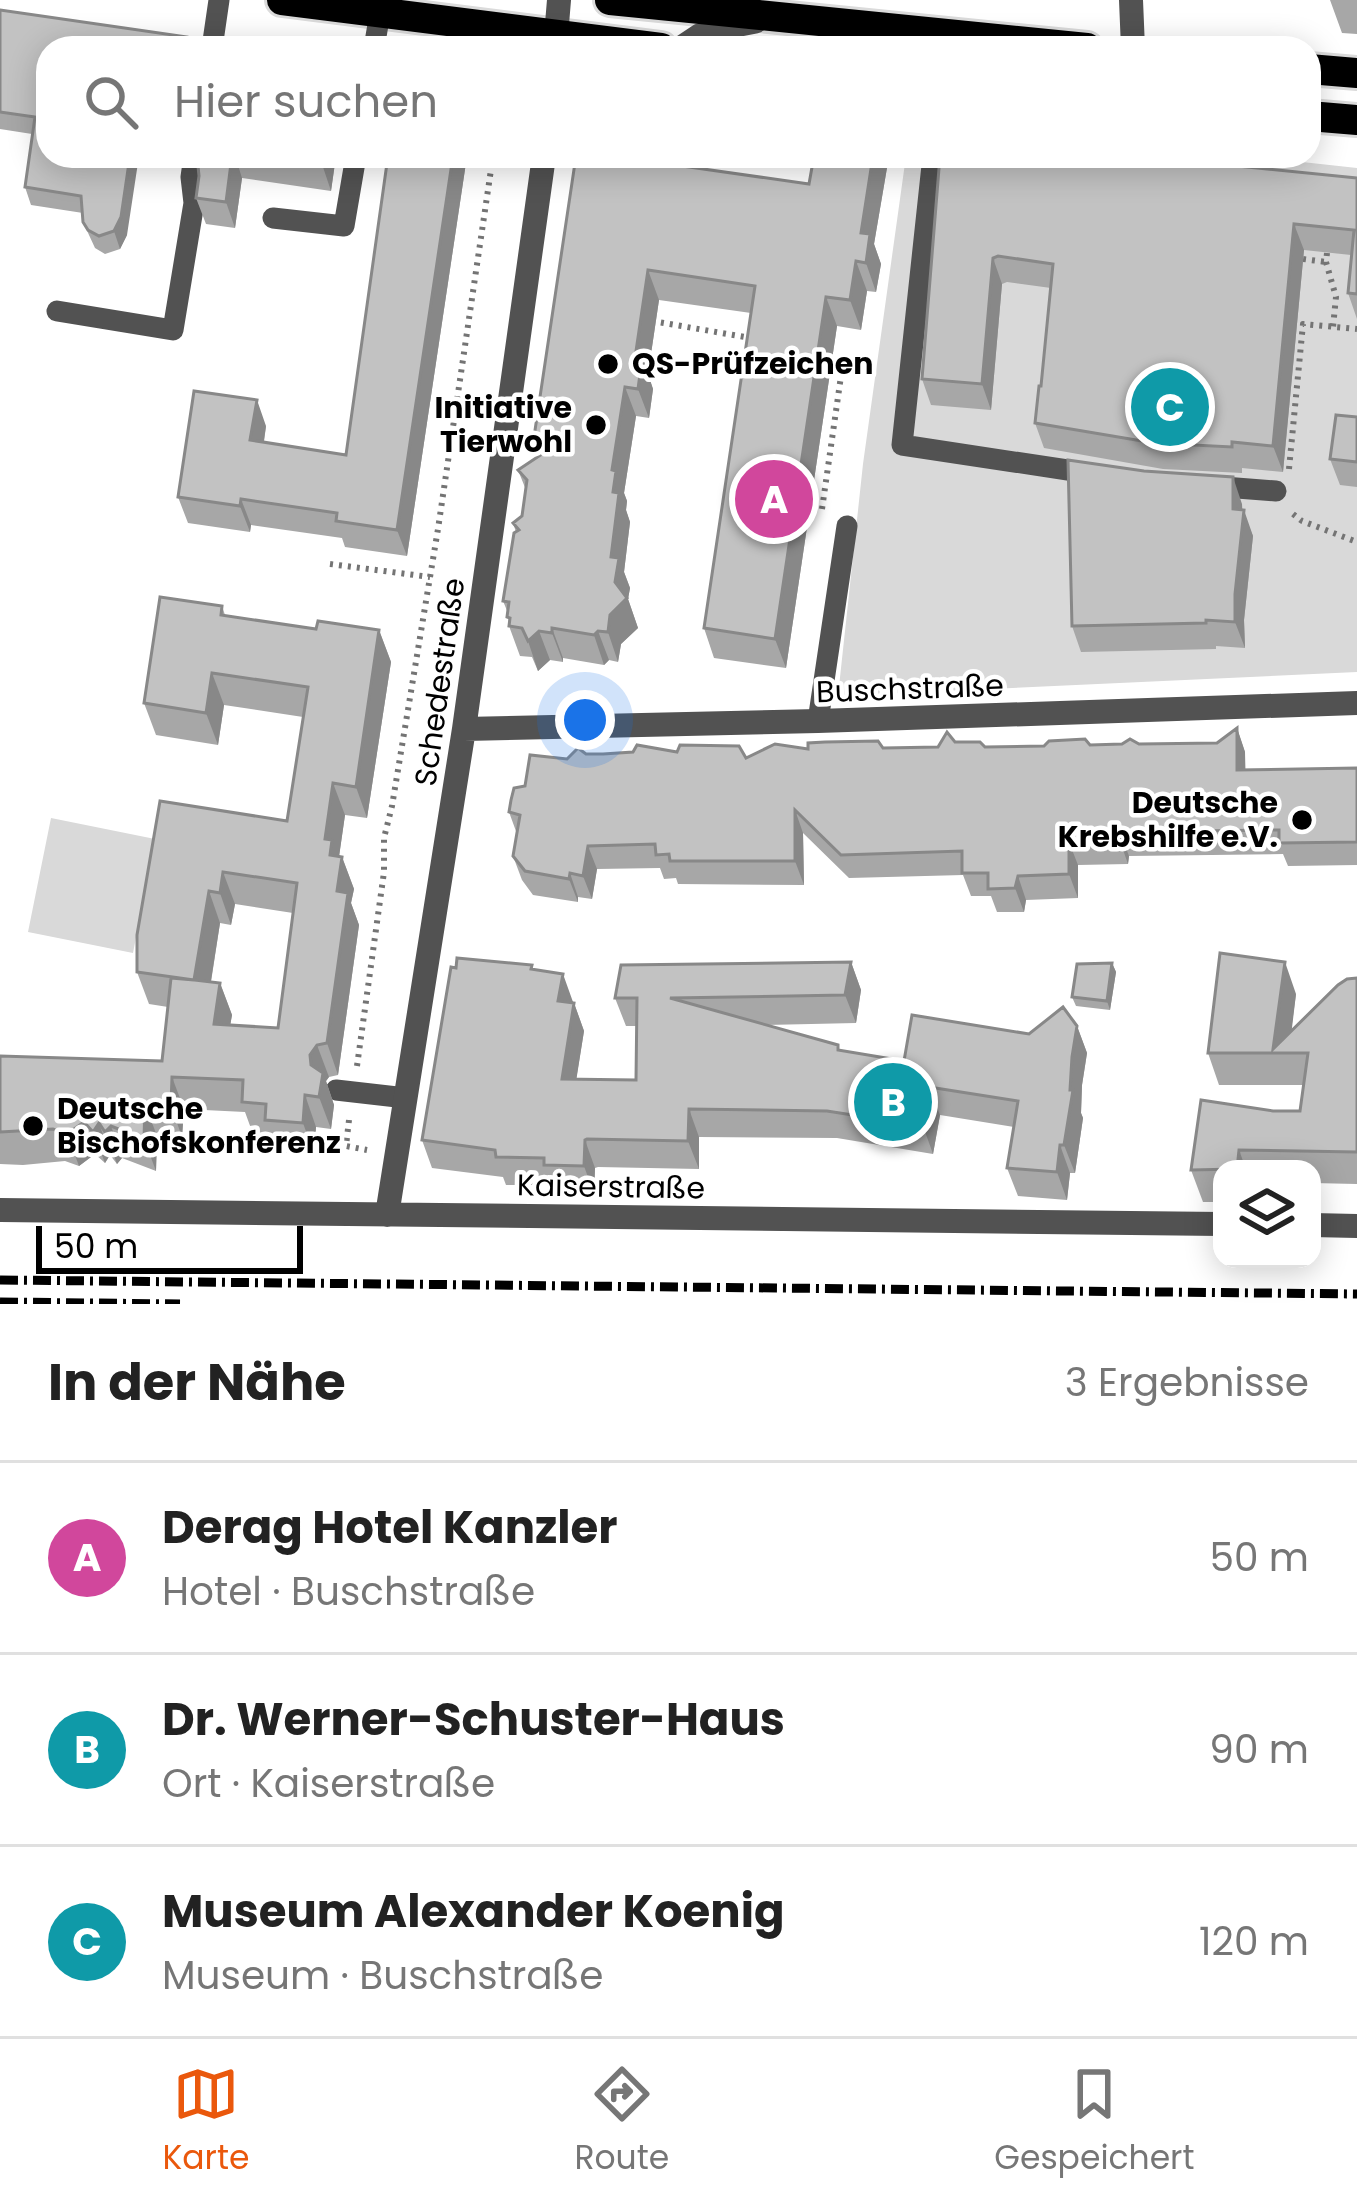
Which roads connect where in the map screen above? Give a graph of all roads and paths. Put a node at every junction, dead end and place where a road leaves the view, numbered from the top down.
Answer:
1 (220, 0) edge
2 (282, 0) edge
3 (559, 0) edge
4 (610, 0) edge
5 (1131, 0) edge
6 (380, 13) junction
7 (781, 18) junction
8 (214, 36) edge
9 (376, 36) edge
10 (525, 36) edge
11 (556, 36) edge
12 (695, 36) edge
13 (965, 36) edge
14 (1132, 36) edge
15 (1321, 70) edge
16 (1357, 73) edge
17 (1321, 117) edge
18 (1357, 120) edge
19 (192, 168) edge
20 (354, 168) edge
21 (491, 168) edge
22 (542, 168) edge
23 (932, 168) edge
24 (273, 218) dead end
25 (1303, 259) dead end
26 (57, 311) dead end
27 (634, 318) edge
28 (1333, 327) junction
29 (1357, 328) edge
30 (766, 340) edge
31 (1123, 479) edge
32 (1191, 485) edge
33 (1276, 491) junction
34 (847, 526) dead end
35 (1357, 542) edge
36 (331, 564) dead end
37 (430, 577) junction
38 (1357, 703) edge
39 (818, 722) junction
40 (464, 729) junction
41 (345, 1091) junction
42 (406, 1099) junction
43 (397, 1155) junction
44 (0, 1210) edge
45 (387, 1215) junction
46 (1213, 1224) edge
47 (1321, 1225) edge
48 (1357, 1226) edge

1 - 8 lane
2 - 6 main road
3 - 11 street
4 - 7 main road
5 - 14 street
6 - 9 lane
6 - 10 main road
7 - 12 lane
7 - 13 main road
15 - 16 main road
17 - 18 main road
19 - 26 lane
20 - 24 lane
21 - 37 path
22 - 40 street, Schedestraße
23 - 31 lane
25 - 28 path
27 - 30 path
28 - 29 path
28 - 33 path
32 - 33 lane
33 - 35 path
34 - 39 lane
36 - 37 path
37 - 41 path
38 - 39 street, Buschstraße
39 - 40 street, Buschstraße
40 - 42 street, Schedestraße
41 - 42 lane
41 - 43 path
42 - 43 street, Schedestraße
43 - 45 street, Schedestraße
44 - 45 street, Kaiserstraße
45 - 46 street, Kaiserstraße
47 - 48 street

